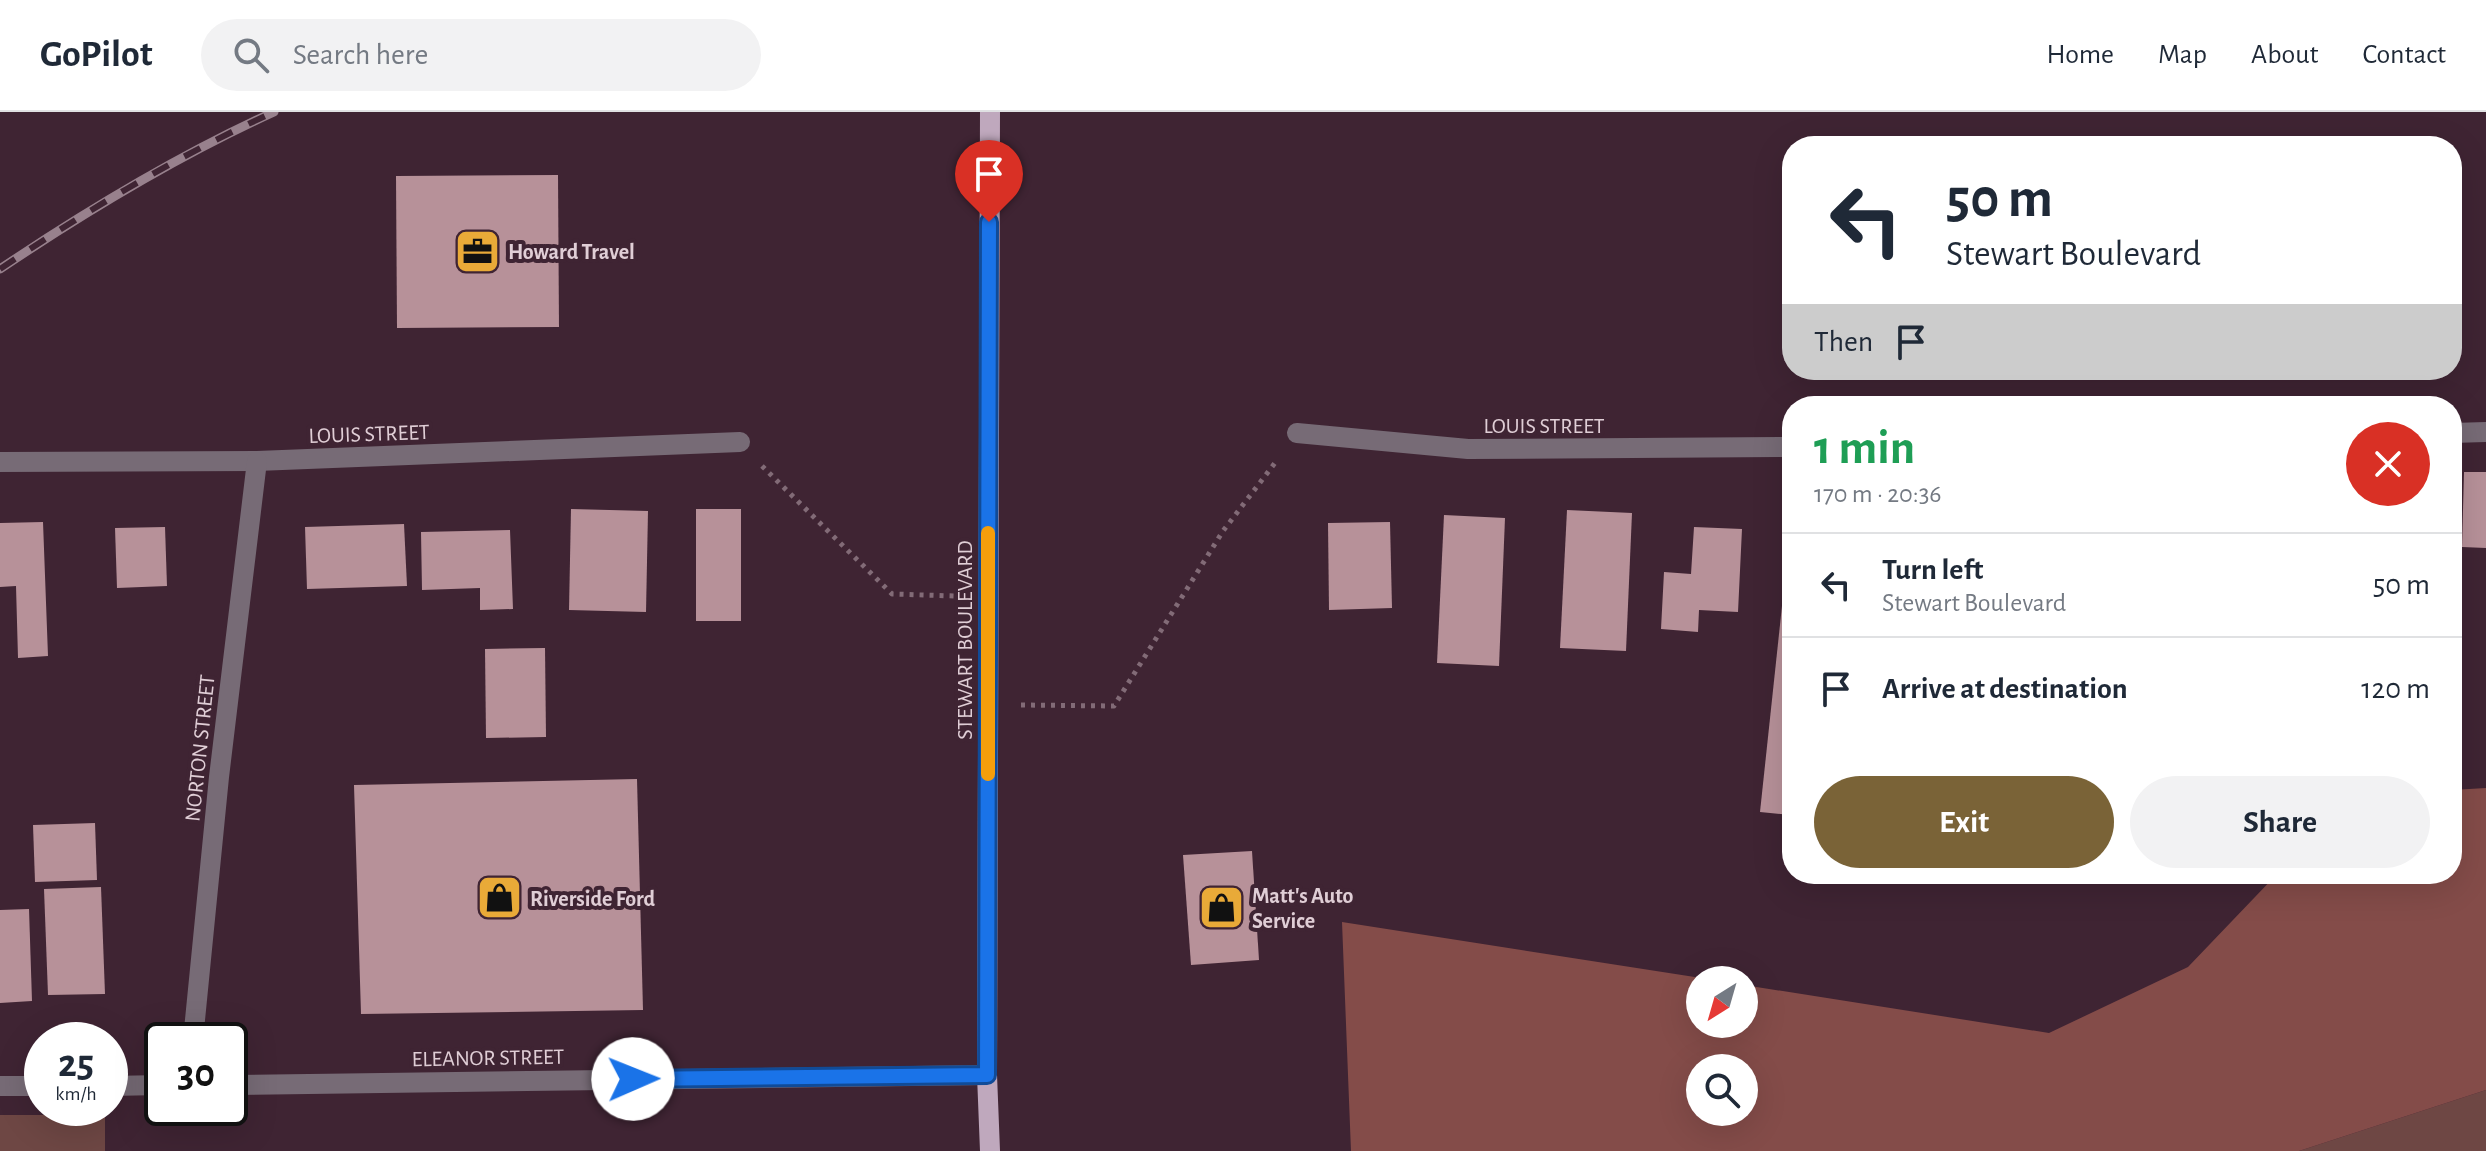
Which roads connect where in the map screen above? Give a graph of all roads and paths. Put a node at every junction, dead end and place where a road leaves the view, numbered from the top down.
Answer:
1 (990, 120) edge
2 (2486, 432) edge
3 (1297, 433) joint
4 (2462, 433) edge
5 (740, 442) joint
6 (1782, 447) edge
7 (257, 461) junction
8 (0, 462) edge
9 (988, 597) junction
10 (988, 705) junction
11 (195, 1022) edge
12 (987, 1075) junction
13 (248, 1085) edge
14 (0, 1086) edge
15 (24, 1086) edge
16 (990, 1151) edge

1 - 9 main road, STEWART BOULEVARD
2 - 4 street
3 - 6 street, LOUIS STREET
3 - 10 path
5 - 7 street, LOUIS STREET
5 - 9 path
7 - 8 street, LOUIS STREET
7 - 11 street, NORTON STREET
9 - 10 main road, STEWART BOULEVARD
10 - 12 main road, STEWART BOULEVARD
12 - 13 street, ELEANOR STREET
12 - 16 main road, STEWART BOULEVARD
14 - 15 street

